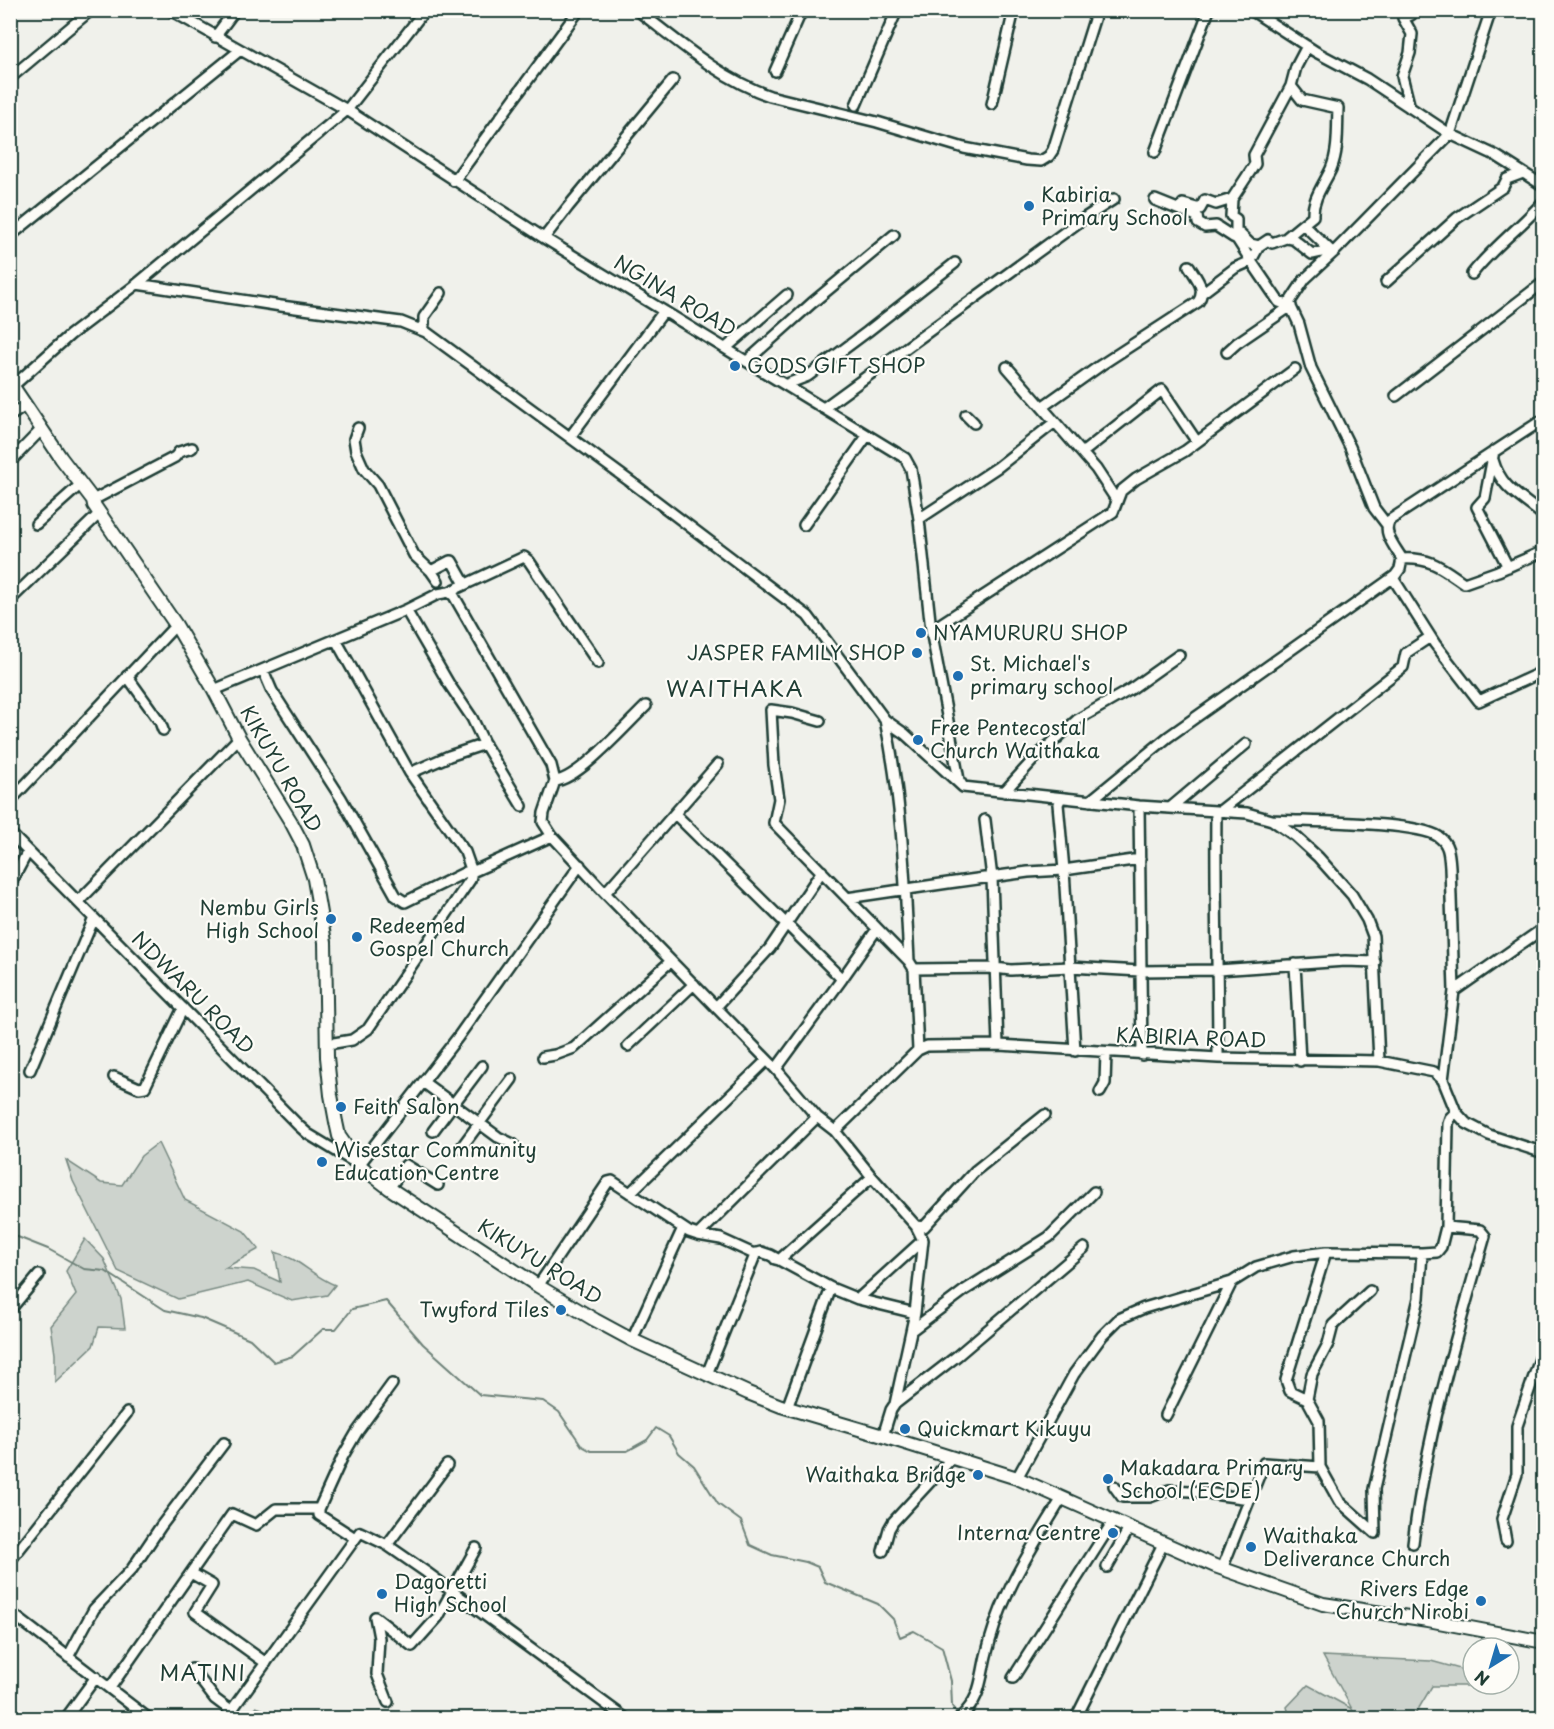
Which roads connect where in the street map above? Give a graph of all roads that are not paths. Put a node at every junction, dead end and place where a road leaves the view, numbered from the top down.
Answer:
1 (90, 10) edge
2 (170, 10) edge
3 (235, 10) edge
4 (425, 10) edge
5 (579, 10) edge
6 (637, 10) edge
7 (802, 10) edge
8 (897, 10) edge
9 (1014, 10) edge
10 (1097, 10) edge
11 (1209, 10) edge
12 (1251, 10) edge
13 (1412, 10) edge
14 (1491, 10) edge
15 (215, 37) junction
16 (1307, 46) junction
17 (239, 51) junction
18 (775, 71) dead end
19 (10, 78) edge
20 (673, 80) dead end
21 (1291, 86) junction
22 (992, 104) dead end
23 (856, 105) dead end
24 (1410, 108) junction
25 (347, 110) junction
26 (1450, 134) junction
27 (1155, 152) dead end
28 (1523, 173) junction
29 (453, 181) junction
30 (1544, 186) edge
31 (1114, 199) dead end
32 (1232, 199) junction
33 (1155, 201) dead end
34 (1544, 201) edge
35 (1180, 210) junction
36 (1303, 224) junction
37 (894, 235) dead end
38 (10, 236) edge
39 (1233, 237) junction
40 (544, 238) junction
41 (1286, 238) junction
42 (1259, 246) junction
43 (1332, 252) junction
44 (1251, 261) junction
45 (955, 262) dead end
46 (1189, 267) dead end
47 (1472, 274) dead end
48 (1386, 282) dead end
49 (1544, 282) edge
50 (137, 284) junction
51 (441, 293) dead end
52 (1202, 293) junction
53 (787, 295) dead end
54 (1291, 306) junction
55 (664, 311) junction
56 (420, 329) junction
57 (726, 348) junction
58 (1227, 352) dead end
59 (747, 361) junction
60 (1007, 368) dead end
61 (1295, 369) dead end
62 (12, 384) edge
63 (787, 384) junction
64 (1396, 396) dead end
65 (25, 406) junction
66 (825, 407) junction
67 (1042, 407) junction
68 (966, 415) dead end
69 (10, 416) edge
70 (1544, 419) edge
71 (1055, 422) junction
72 (974, 423) dead end
73 (358, 428) dead end
74 (43, 431) junction
75 (867, 436) junction
76 (570, 437) junction
77 (1197, 442) junction
78 (192, 448) dead end
79 (1494, 451) junction
80 (1082, 453) junction
81 (10, 462) edge
82 (81, 484) junction
83 (93, 500) junction
84 (1117, 501) junction
85 (100, 513) junction
86 (1544, 516) edge
87 (919, 519) junction
88 (36, 524) dead end
89 (804, 525) dead end
90 (1387, 525) junction
91 (1544, 551) edge
92 (1402, 559) junction
93 (1508, 567) junction
94 (431, 571) junction
95 (1393, 578) junction
96 (438, 581) dead end
97 (465, 584) junction
98 (449, 592) junction
99 (10, 600) edge
100 (406, 610) junction
101 (176, 625) junction
102 (931, 630) junction
103 (1430, 637) junction
104 (336, 640) junction
105 (1179, 655) dead end
106 (598, 663) dead end
107 (263, 670) junction
108 (1544, 671) edge
109 (127, 676) junction
110 (214, 690) junction
111 (646, 706) dead end
112 (885, 720) junction
113 (820, 721) dead end
114 (163, 730) dead end
115 (238, 738) junction
116 (485, 744) junction
117 (1246, 744) dead end
118 (718, 764) dead end
119 (410, 773) junction
120 (555, 781) junction
121 (963, 787) junction
122 (1004, 792) junction
123 (1061, 798) junction
124 (10, 801) edge
125 (1090, 801) junction
126 (522, 806) dead end
127 (1139, 806) junction
128 (1170, 808) junction
129 (1218, 811) junction
130 (675, 814) junction
131 (985, 820) dead end
132 (1272, 820) junction
133 (10, 833) edge
134 (552, 836) junction
135 (28, 851) junction
136 (1140, 859) junction
137 (580, 865) junction
138 (472, 870) junction
139 (1064, 870) junction
140 (822, 871) junction
141 (992, 878) junction
142 (10, 885) edge
143 (906, 889) junction
144 (605, 893) junction
145 (847, 898) junction
146 (78, 902) junction
147 (94, 918) junction
148 (786, 922) junction
149 (877, 929) junction
150 (1541, 930) dead end
151 (671, 961) junction
152 (1375, 962) junction
153 (1295, 964) junction
154 (911, 965) junction
155 (1070, 967) junction
156 (995, 968) junction
157 (1218, 970) junction
158 (1140, 971) junction
159 (842, 979) junction
160 (694, 984) junction
161 (1454, 991) junction
162 (716, 1007) junction
163 (183, 1008) junction
164 (327, 1044) junction
165 (998, 1045) junction
166 (628, 1046) dead end
167 (918, 1050) junction
168 (1075, 1051) junction
169 (1106, 1053) junction
170 (1142, 1055) junction
171 (543, 1057) dead end
172 (1218, 1058) junction
173 (1300, 1060) junction
174 (766, 1061) junction
175 (1379, 1061) junction
176 (482, 1066) dead end
177 (776, 1069) junction
178 (30, 1070) dead end
179 (114, 1077) dead end
180 (512, 1079) dead end
181 (1443, 1080) junction
182 (423, 1082) junction
183 (1100, 1092) dead end
184 (453, 1104) junction
185 (1456, 1112) junction
186 (1045, 1115) dead end
187 (817, 1117) junction
188 (479, 1123) junction
189 (433, 1131) dead end
190 (835, 1131) junction
191 (513, 1144) dead end
192 (461, 1148) dead end
193 (1544, 1153) edge
194 (359, 1165) junction
195 (872, 1177) junction
196 (438, 1185) dead end
197 (389, 1188) junction
198 (630, 1192) junction
199 (1094, 1192) dead end
200 (916, 1226) junction
201 (1446, 1227) junction
202 (683, 1228) junction
203 (698, 1235) junction
204 (923, 1240) junction
205 (1084, 1248) dead end
206 (1326, 1252) junction
207 (756, 1253) junction
208 (1422, 1253) junction
209 (775, 1258) junction
210 (39, 1275) dead end
211 (1232, 1282) junction
212 (538, 1286) junction
213 (831, 1288) junction
214 (1370, 1291) dead end
215 (858, 1299) junction
216 (10, 1310) edge
217 (915, 1313) junction
218 (912, 1330) junction
219 (632, 1340) junction
220 (1544, 1347) edge
221 (707, 1374) junction
222 (392, 1384) dead end
223 (1307, 1399) junction
224 (895, 1404) junction
225 (788, 1408) junction
226 (127, 1413) dead end
227 (1166, 1415) dead end
228 (883, 1436) junction
229 (224, 1443) dead end
230 (952, 1458) junction
231 (447, 1465) dead end
232 (1320, 1467) junction
233 (1017, 1478) junction
234 (1114, 1486) dead end
235 (1062, 1498) junction
236 (1250, 1499) junction
237 (319, 1509) junction
238 (1114, 1520) junction
239 (1130, 1527) junction
240 (355, 1538) junction
241 (1506, 1541) dead end
242 (1413, 1543) dead end
243 (1163, 1544) junction
244 (387, 1545) junction
245 (476, 1548) dead end
246 (883, 1551) dead end
247 (10, 1561) edge
248 (1107, 1567) dead end
249 (1222, 1569) junction
250 (191, 1573) junction
251 (453, 1591) junction
252 (10, 1612) edge
253 (1544, 1642) edge
254 (68, 1657) junction
255 (266, 1663) junction
256 (192, 1669) dead end
257 (96, 1677) junction
258 (1013, 1678) dead end
259 (110, 1688) junction
260 (388, 1702) dead end
261 (228, 1715) edge
262 (66, 1719) edge
263 (148, 1719) edge
264 (625, 1719) edge
265 (960, 1719) edge
266 (1076, 1719) edge

1 - 19 street
2 - 15 street, NGINA ROAD
3 - 15 street
4 - 25 street
5 - 29 street
6 - 10 street
7 - 18 street
8 - 23 street
9 - 22 street
11 - 27 street
12 - 16 street
13 - 24 street
14 - 26 street
15 - 17 street, NGINA ROAD
16 - 21 street
16 - 24 street
17 - 25 street, NGINA ROAD
17 - 38 street
20 - 40 street
21 - 32 street
21 - 36 street
24 - 26 street
25 - 29 street, NGINA ROAD
25 - 50 street
26 - 28 street
26 - 43 street
28 - 30 street
28 - 48 street
29 - 40 street, NGINA ROAD
31 - 66 street
32 - 35 street
32 - 39 street
33 - 35 street
34 - 47 street
35 - 39 street
36 - 41 street
36 - 43 street
37 - 59 street
39 - 42 street
39 - 44 street
40 - 55 street, NGINA ROAD
41 - 42 street
41 - 43 street
42 - 44 street
43 - 54 street
44 - 52 street
44 - 54 street
45 - 63 street
46 - 52 street
49 - 64 street
50 - 56 street
50 - 62 street
51 - 56 street
52 - 67 street
53 - 57 street
54 - 58 street
54 - 90 street
55 - 57 street, NGINA ROAD
55 - 76 street
56 - 76 street
57 - 59 street, NGINA ROAD
59 - 63 street, NGINA ROAD
60 - 67 street
61 - 77 street
62 - 65 main road, KIKUYU ROAD
63 - 66 street, NGINA ROAD
65 - 69 street
65 - 74 main road, KIKUYU ROAD
66 - 75 street, NGINA ROAD
67 - 71 street
68 - 72 street
70 - 79 street
71 - 80 street
71 - 87 street
73 - 94 street
74 - 81 street
74 - 82 main road, KIKUYU ROAD
75 - 87 street, NGINA ROAD
75 - 89 street
76 - 112 street
77 - 80 street
77 - 84 street
78 - 83 street
79 - 86 street
79 - 90 street
79 - 93 street
80 - 84 street
82 - 83 main road, KIKUYU ROAD
82 - 88 street
83 - 85 main road, KIKUYU ROAD
84 - 102 street
85 - 99 street
85 - 101 main road, KIKUYU ROAD
87 - 102 street, NGINA ROAD
90 - 92 street
91 - 93 street
92 - 93 street
92 - 95 street
94 - 96 street
94 - 97 street
95 - 103 street
95 - 125 street
97 - 98 street
97 - 106 street
98 - 100 street
98 - 120 street
100 - 104 street
100 - 116 street
101 - 109 street
101 - 110 main road, KIKUYU ROAD
102 - 121 street, NGINA ROAD
103 - 108 street
103 - 129 street
104 - 107 street
104 - 119 street
105 - 122 street
107 - 110 street
107 - 138 street
109 - 114 street
109 - 124 street
110 - 115 main road, KIKUYU ROAD
111 - 120 street
112 - 121 street
112 - 143 street
113 - 140 street
115 - 146 street
115 - 164 main road, KIKUYU ROAD
116 - 119 street
116 - 126 street
117 - 128 street
118 - 130 street
119 - 138 street
120 - 134 street
121 - 122 street
122 - 123 street
123 - 125 street
123 - 139 street
125 - 127 street
127 - 128 street
127 - 136 street
128 - 129 street
129 - 132 street
129 - 157 street
130 - 144 street
130 - 148 street
131 - 141 street
132 - 152 street
132 - 161 street
133 - 135 street, NDWARU ROAD
134 - 137 street
134 - 138 street
135 - 142 street
135 - 146 street, NDWARU ROAD
136 - 139 street
136 - 158 street
137 - 144 street
137 - 182 street
138 - 164 street
139 - 141 street
139 - 155 street
140 - 145 street
140 - 148 street
141 - 143 street
141 - 156 street
143 - 145 street
143 - 154 street
144 - 151 street
145 - 149 street
146 - 147 street, NDWARU ROAD
147 - 163 street, NDWARU ROAD
147 - 178 street
148 - 159 street
148 - 162 street
149 - 154 street
149 - 159 street
150 - 161 street
151 - 160 street
151 - 171 street
152 - 153 street
152 - 175 street
153 - 157 street
153 - 173 street
154 - 156 street
154 - 167 street
155 - 156 street
155 - 158 street
155 - 168 street
156 - 165 street
157 - 158 street
157 - 172 street
158 - 170 street
159 - 177 street
160 - 162 street
160 - 166 street
161 - 181 street
162 - 174 street
163 - 179 street
163 - 194 street, NDWARU ROAD
164 - 194 main road, KIKUYU ROAD
165 - 167 street, KABIRIA ROAD
165 - 168 street, KABIRIA ROAD
167 - 190 street
168 - 169 street, KABIRIA ROAD
169 - 170 street, KABIRIA ROAD
169 - 183 street
170 - 172 street, KABIRIA ROAD
172 - 173 street, KABIRIA ROAD
173 - 175 street, KABIRIA ROAD
174 - 177 street
174 - 198 street
175 - 181 street, KABIRIA ROAD
176 - 184 street
177 - 187 street
180 - 188 street
181 - 185 street
182 - 184 street
182 - 194 street
184 - 188 street
184 - 189 street
185 - 193 street
185 - 201 street
186 - 200 street
187 - 190 street
187 - 203 street
188 - 191 street
188 - 192 street
190 - 195 street
194 - 197 main road, KIKUYU ROAD
195 - 200 street
195 - 209 street
196 - 197 street
197 - 212 main road, KIKUYU ROAD
198 - 202 street
198 - 212 street
199 - 218 street
200 - 204 street
201 - 208 street
201 - 242 street
202 - 203 street
202 - 219 street
203 - 207 street
204 - 215 street
204 - 217 street
205 - 224 street
206 - 208 street
206 - 211 street
206 - 223 street
207 - 209 street
207 - 221 street
208 - 232 street
209 - 213 street
210 - 216 street
211 - 227 street
211 - 233 street
212 - 219 main road, KIKUYU ROAD
213 - 215 street
213 - 225 street
214 - 223 street
215 - 217 street
217 - 218 street
218 - 224 street
219 - 221 main road, KIKUYU ROAD
220 - 241 street
221 - 225 main road, KIKUYU ROAD
222 - 237 street
223 - 232 street
224 - 228 street
225 - 228 main road, KIKUYU ROAD
226 - 247 street
228 - 230 main road, KIKUYU ROAD
229 - 254 street
230 - 233 main road, KIKUYU ROAD
230 - 246 street
231 - 244 street
232 - 236 street
233 - 235 main road, KIKUYU ROAD
234 - 236 street
235 - 238 main road, KIKUYU ROAD
235 - 265 street
236 - 249 street
237 - 240 street
237 - 250 street
238 - 239 main road, KIKUYU ROAD
238 - 258 street
239 - 243 main road, KIKUYU ROAD
239 - 248 street
240 - 244 street
240 - 255 street
243 - 249 main road, KIKUYU ROAD
243 - 266 street
244 - 251 street
245 - 251 street
249 - 253 main road, KIKUYU ROAD
250 - 255 street
250 - 259 street
251 - 260 street
251 - 264 street
252 - 254 street
254 - 257 street
255 - 261 street
256 - 261 street
257 - 259 street
257 - 262 street
259 - 263 street

